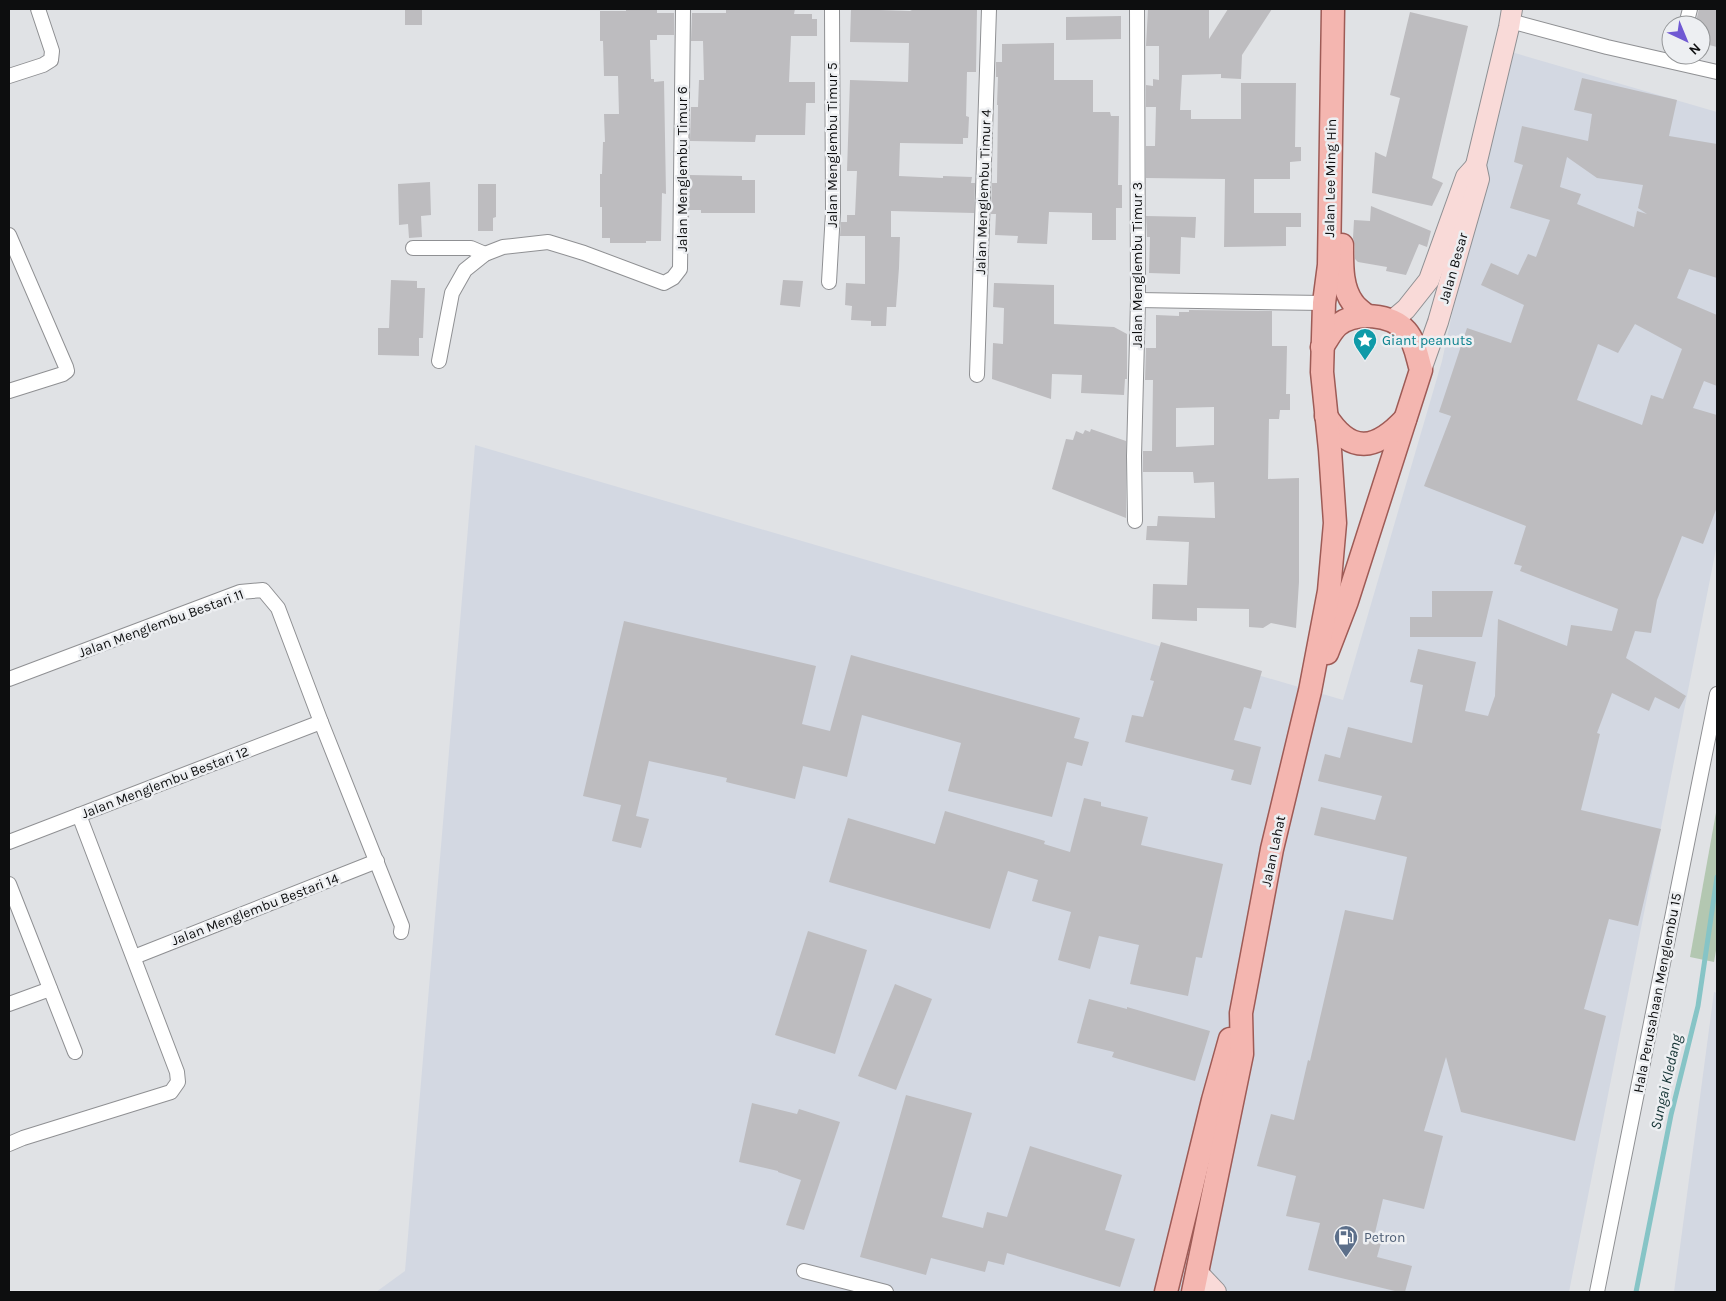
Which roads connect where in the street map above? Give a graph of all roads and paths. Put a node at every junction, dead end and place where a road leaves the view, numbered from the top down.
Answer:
1 (38, 9) edge
2 (683, 9) edge
3 (832, 9) edge
4 (989, 9) edge
5 (1137, 9) edge
6 (1333, 9) edge
7 (1347, 9) edge
8 (1511, 15) edge
9 (1661, 56) edge
10 (1696, 65) edge
11 (1717, 72) edge
12 (9, 76) edge
13 (1476, 165) junction
14 (10, 239) edge
15 (413, 248) dead end
16 (485, 254) junction
17 (829, 282) dead end
18 (1138, 300) junction
19 (1324, 303) junction
20 (1367, 316) junction
21 (1394, 320) junction
22 (1322, 347) junction
23 (439, 361) dead end
24 (1421, 370) junction
25 (977, 375) dead end
26 (9, 391) edge
27 (1326, 416) junction
28 (1406, 418) junction
29 (1135, 521) dead end
30 (9, 680) edge
31 (1310, 691) junction
32 (1717, 694) edge
33 (321, 722) junction
34 (79, 815) junction
35 (9, 842) edge
36 (377, 861) junction
37 (9, 884) edge
38 (401, 932) dead end
39 (134, 957) junction
40 (50, 989) junction
41 (9, 1004) edge
42 (1241, 1013) junction
43 (75, 1052) dead end
44 (9, 1144) edge
45 (804, 1271) dead end
46 (1195, 1282) edge
47 (886, 1292) edge
48 (1166, 1292) edge
49 (1216, 1292) edge
50 (1597, 1292) edge

1 - 12 street
2 - 16 street, Jalan Menglembu Timur 6
3 - 17 street, Jalan Menglembu Timur 5
4 - 25 street, Jalan Menglembu Timur 4
5 - 18 street, Jalan Menglembu Timur 3
6 - 19 main road, Jalan Lee Ming Hin
7 - 20 main road, Jalan Lee Ming Hin
8 - 9 street
8 - 13 main road, Jalan Besar
10 - 11 street
13 - 21 main road, Jalan Besar
13 - 24 main road, Jalan Besar
14 - 26 street
15 - 16 street
16 - 23 street, Jalan Menglembu Timur 6
18 - 19 street
18 - 29 street, Jalan Menglembu Timur 3
19 - 22 main road, Jalan Lee Ming Hin
20 - 21 main road
20 - 22 main road
21 - 24 main road
22 - 27 main road
24 - 28 main road
27 - 28 main road
27 - 31 main road, Jalan Lahat
28 - 31 main road, Jalan Lahat
30 - 33 street, Jalan Menglembu Bestari 11
31 - 42 main road, Jalan Lahat
32 - 50 street, Hala Perusahaan Menglembu 15
33 - 34 street, Jalan Menglembu Bestari 12
33 - 36 street
34 - 35 street, Jalan Menglembu Bestari 12
34 - 39 street
36 - 38 street
36 - 39 street, Jalan Menglembu Bestari 14
37 - 40 street
39 - 44 street
40 - 41 street
40 - 43 street
42 - 46 main road, Jalan Lahat
42 - 48 main road, Jalan Lahat
45 - 47 street
46 - 49 main road

